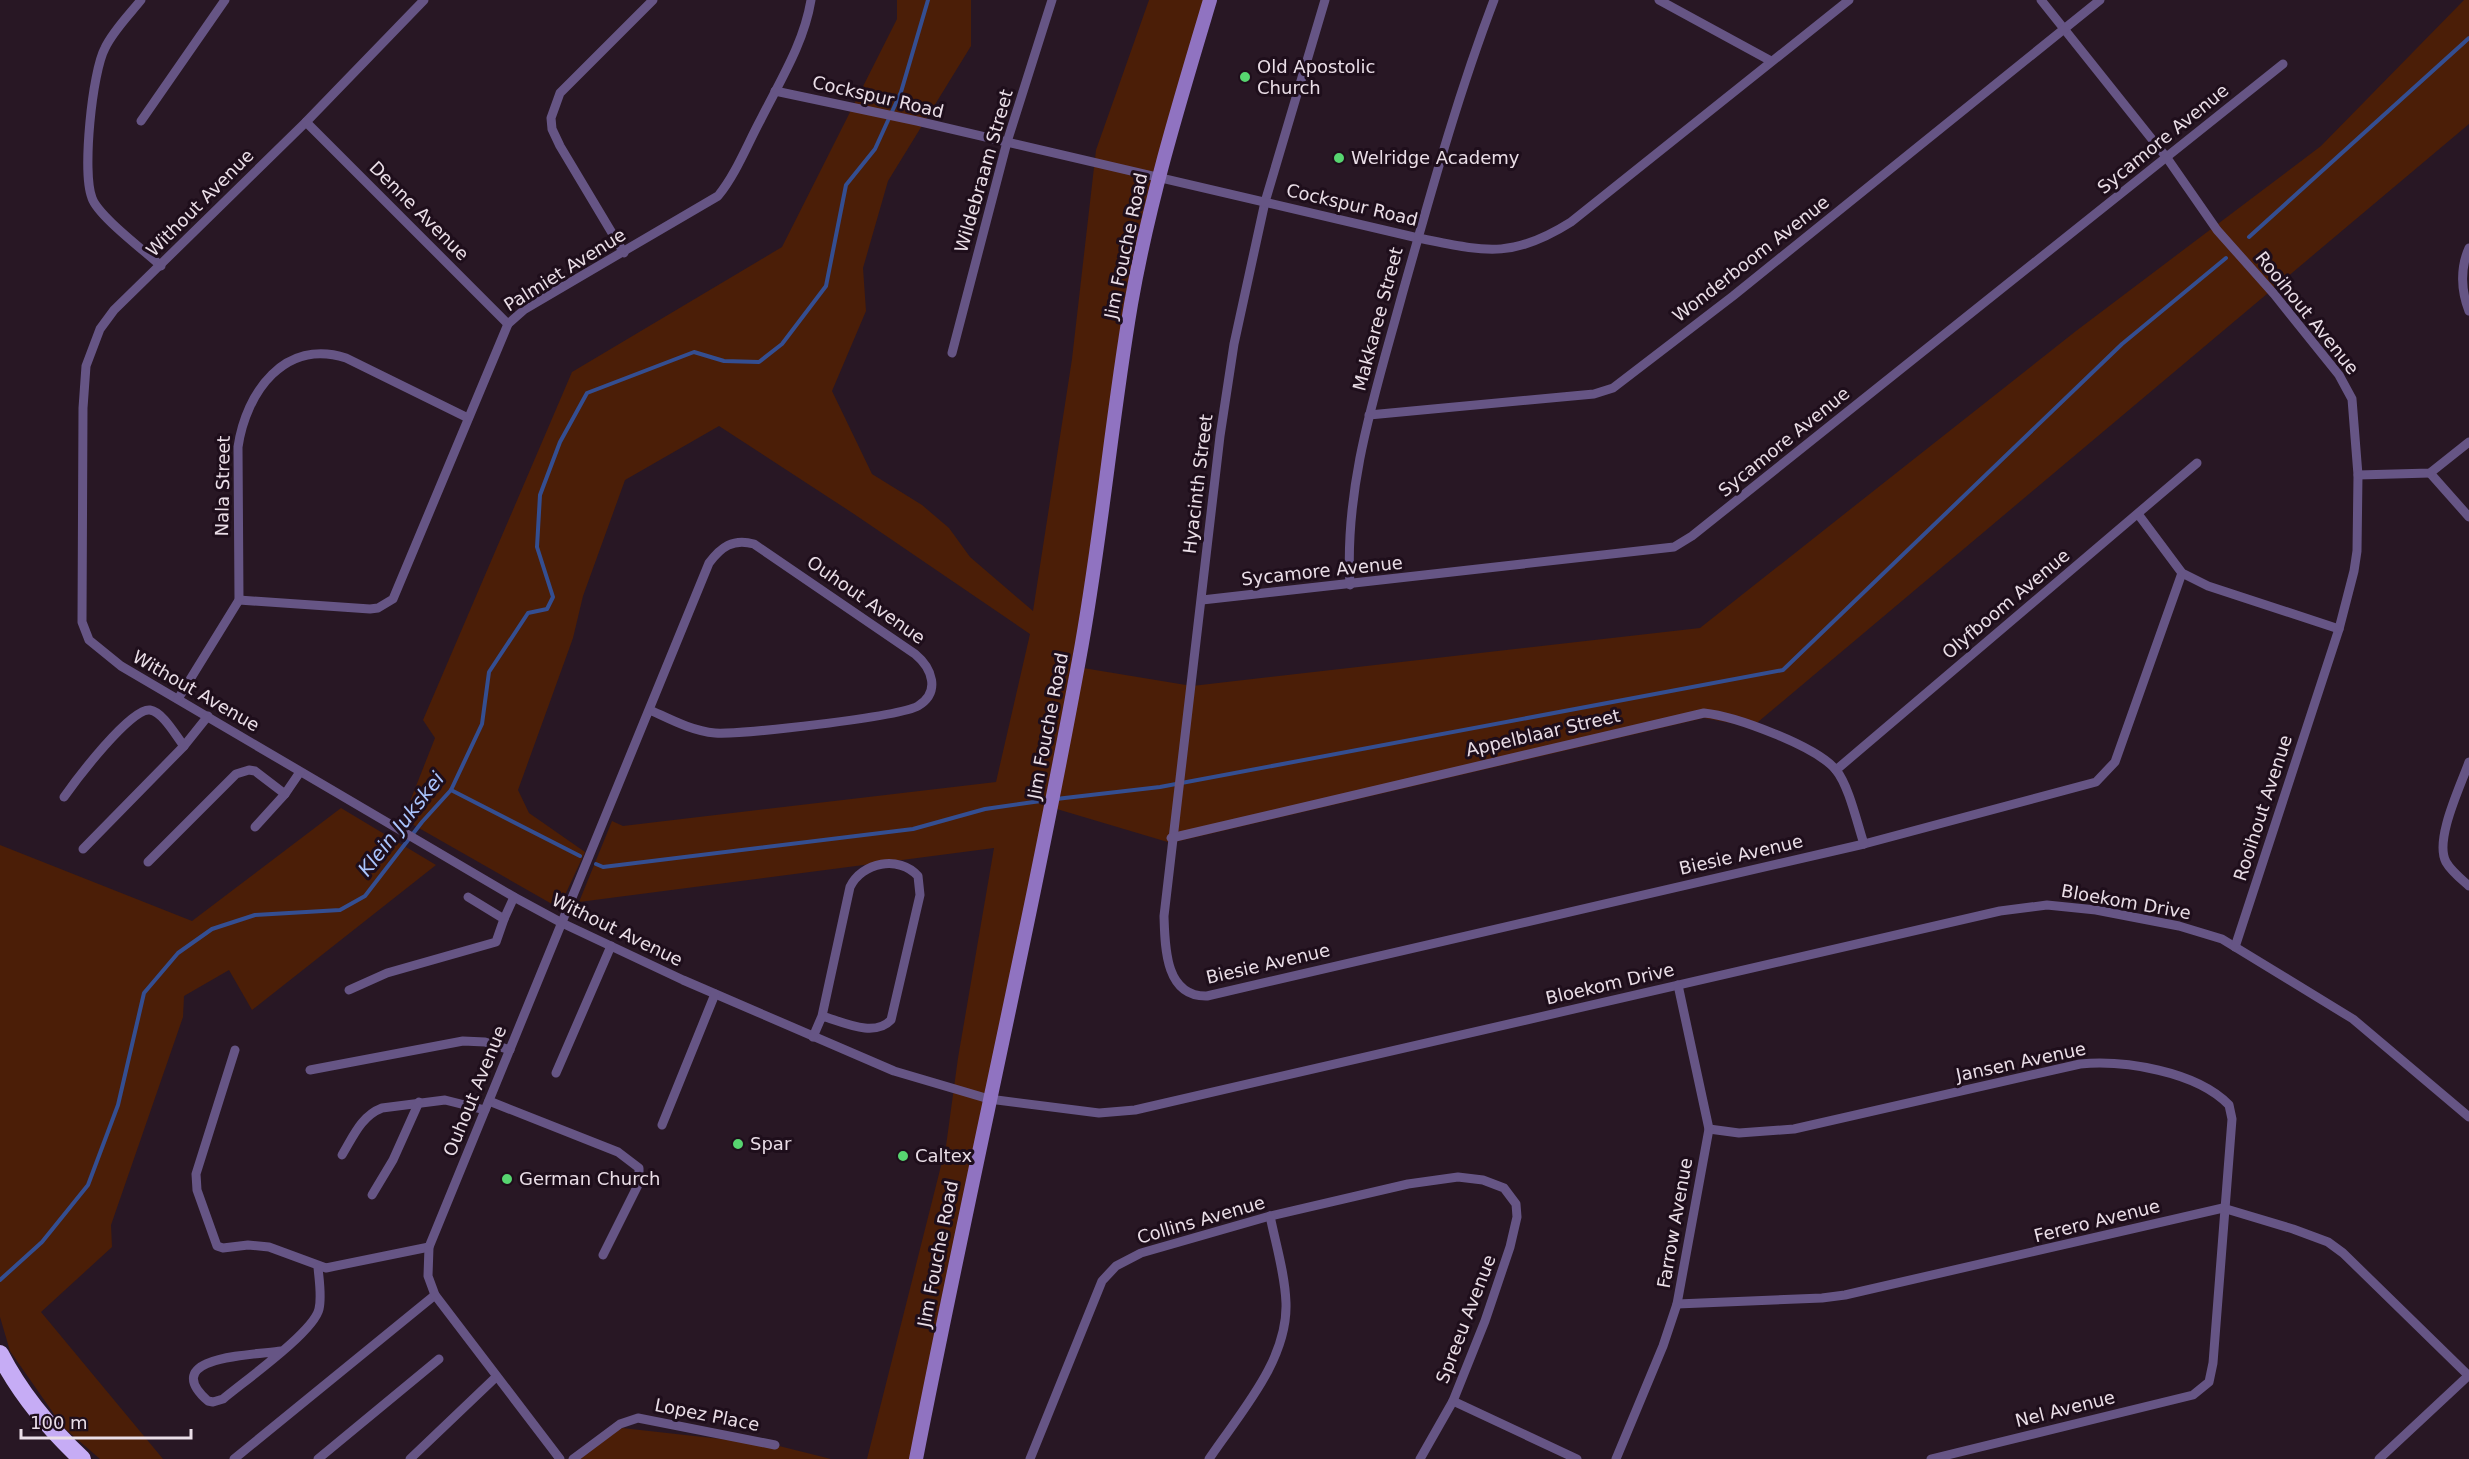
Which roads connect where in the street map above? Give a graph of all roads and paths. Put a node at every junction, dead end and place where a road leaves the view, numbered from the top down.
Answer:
1 (141, 0) edge
2 (424, 0) edge
3 (653, 0) edge
4 (811, 0) edge
5 (1052, 0) edge
6 (1210, 0) edge
7 (1325, 0) edge
8 (1494, 0) edge
9 (1659, 0) edge
10 (1849, 0) edge
11 (2041, 0) edge
12 (2100, 0) edge
13 (221, 1) edge
14 (2064, 28) junction
15 (1772, 61) junction
16 (2283, 64) dead end
17 (775, 91) junction
18 (141, 121) dead end
19 (306, 122) junction
20 (1007, 142) junction
21 (2167, 158) junction
22 (1158, 179) junction
23 (1265, 202) junction
24 (1418, 238) junction
25 (2469, 248) edge
26 (624, 253) junction
27 (161, 266) junction
28 (2469, 311) edge
29 (508, 324) junction
30 (952, 352) dead end
31 (1369, 415) junction
32 (468, 418) junction
33 (2469, 442) edge
34 (2197, 463) dead end
35 (2430, 473) junction
36 (2358, 475) junction
37 (2138, 513) junction
38 (2469, 517) edge
39 (2182, 573) junction
40 (1350, 585) junction
41 (239, 600) junction
42 (1202, 600) junction
43 (2338, 629) junction
44 (178, 699) junction
45 (650, 710) junction
46 (208, 716) junction
47 (184, 746) junction
48 (2469, 762) edge
49 (1836, 770) junction
50 (300, 772) junction
51 (285, 794) junction
52 (64, 797) dead end
53 (255, 827) dead end
54 (1172, 838) junction
55 (1864, 844) junction
56 (83, 849) dead end
57 (148, 862) dead end
58 (2469, 886) edge
59 (468, 897) dead end
60 (514, 897) junction
61 (504, 919) junction
62 (562, 923) junction
63 (611, 946) junction
64 (2235, 946) junction
65 (1175, 980) joint
66 (1678, 985) junction
67 (349, 990) dead end
68 (715, 994) junction
69 (822, 1016) junction
70 (813, 1037) junction
71 (235, 1050) dead end
72 (510, 1050) junction
73 (310, 1070) dead end
74 (556, 1073) dead end
75 (989, 1099) junction
76 (419, 1102) junction
77 (487, 1106) junction
78 (2469, 1117) edge
79 (662, 1125) dead end
80 (1709, 1129) junction
81 (342, 1155) dead end
82 (1504, 1188) joint
83 (372, 1195) dead end
84 (2223, 1208) junction
85 (1270, 1216) junction
86 (429, 1247) junction
87 (603, 1255) dead end
88 (318, 1267) junction
89 (435, 1295) junction
90 (1677, 1304) junction
91 (281, 1351) junction
92 (0, 1354) edge
93 (439, 1359) dead end
94 (2469, 1375) edge
95 (496, 1377) junction
96 (2205, 1388) joint
97 (1453, 1401) junction
98 (775, 1445) dead end
99 (82, 1459) edge
100 (234, 1459) edge
101 (318, 1459) edge
102 (410, 1459) edge
103 (560, 1459) edge
104 (573, 1459) edge
105 (916, 1459) edge
106 (1030, 1459) edge
107 (1209, 1459) edge
108 (1420, 1459) edge
109 (1577, 1459) edge
110 (1616, 1459) edge
111 (1931, 1459) edge
112 (2379, 1459) edge

1 - 27 street
2 - 19 street, Without Avenue
3 - 26 street
4 - 17 street, Palmiet Avenue
5 - 20 street, Wildebraam Street
6 - 22 street, Jim Fouche Road
7 - 23 street, Hyacinth Street
8 - 24 street, Makkaree Street
9 - 15 street
10 - 15 street, Cockspur Road
11 - 14 street, Rooihout Avenue
12 - 14 street, Wonderboom Avenue
13 - 18 street
14 - 21 street, Rooihout Avenue
14 - 31 street, Wonderboom Avenue
15 - 24 street, Cockspur Road
16 - 21 street, Sycamore Avenue
17 - 20 street, Cockspur Road
17 - 26 street, Palmiet Avenue
19 - 27 street, Without Avenue
19 - 29 street, Denne Avenue
20 - 22 street, Cockspur Road
20 - 30 street, Wildebraam Street
21 - 36 street, Rooihout Avenue
21 - 40 street, Sycamore Avenue
22 - 23 street, Cockspur Road
22 - 75 street, Jim Fouche Road
23 - 24 street, Cockspur Road
23 - 42 street, Hyacinth Street
24 - 31 street, Makkaree Street
25 - 28 street
26 - 29 street, Palmiet Avenue
27 - 44 street, Without Avenue
29 - 32 street, Palmiet Avenue
31 - 40 street, Makkaree Street
32 - 41 street, Palmiet Avenue
32 - 41 street, Nala Street
33 - 35 street
34 - 37 street, Olyfboom Avenue
35 - 36 street
35 - 38 street
36 - 43 street, Rooihout Avenue
37 - 39 street
37 - 49 street, Olyfboom Avenue
39 - 43 street
39 - 55 street, Biesie Avenue
40 - 42 street, Sycamore Avenue
41 - 44 street
42 - 54 street, Hyacinth Street
43 - 64 street, Rooihout Avenue
44 - 46 street, Without Avenue
45 - 45 street, Ouhout Avenue
45 - 62 street, Ouhout Avenue
46 - 47 street
46 - 50 street, Without Avenue
47 - 52 street
47 - 56 street
48 - 58 street
49 - 54 street, Appelblaar Street
49 - 55 street
50 - 51 street
50 - 60 street, Without Avenue
51 - 53 street
51 - 57 street
54 - 65 street, Hyacinth Street
55 - 65 street, Biesie Avenue
59 - 61 street
60 - 61 street
60 - 62 street, Without Avenue
61 - 67 street
62 - 63 street, Without Avenue
62 - 72 street, Ouhout Avenue
63 - 68 street, Without Avenue
63 - 74 street
64 - 66 street, Bloekom Drive
64 - 78 street, Bloekom Drive
66 - 75 street, Bloekom Drive
66 - 80 street, Farrow Avenue
68 - 70 street, Without Avenue
68 - 79 street
69 - 69 street
69 - 70 street
70 - 75 street, Without Avenue
71 - 88 street
72 - 73 street
72 - 77 street, Ouhout Avenue
75 - 105 street, Jim Fouche Road
76 - 77 street
76 - 81 street
76 - 83 street
77 - 86 street, Ouhout Avenue
77 - 87 street
80 - 84 street, Jansen Avenue
80 - 90 street, Farrow Avenue
82 - 85 street, Collins Avenue
82 - 97 street, Spreeu Avenue
84 - 90 street, Ferero Avenue
84 - 94 street, Ferero Avenue
84 - 96 street, Jansen Avenue
85 - 106 street, Collins Avenue
85 - 107 street
86 - 88 street
86 - 89 street, Ouhout Avenue
88 - 91 street
89 - 95 street, Ouhout Avenue
89 - 100 street
90 - 110 street, Farrow Avenue
91 - 91 street
92 - 99 highway
93 - 101 street
94 - 112 street
95 - 102 street
95 - 103 street, Ouhout Avenue
96 - 111 street, Nel Avenue
97 - 108 street, Spreeu Avenue
97 - 109 street
98 - 104 street, Lopez Place

